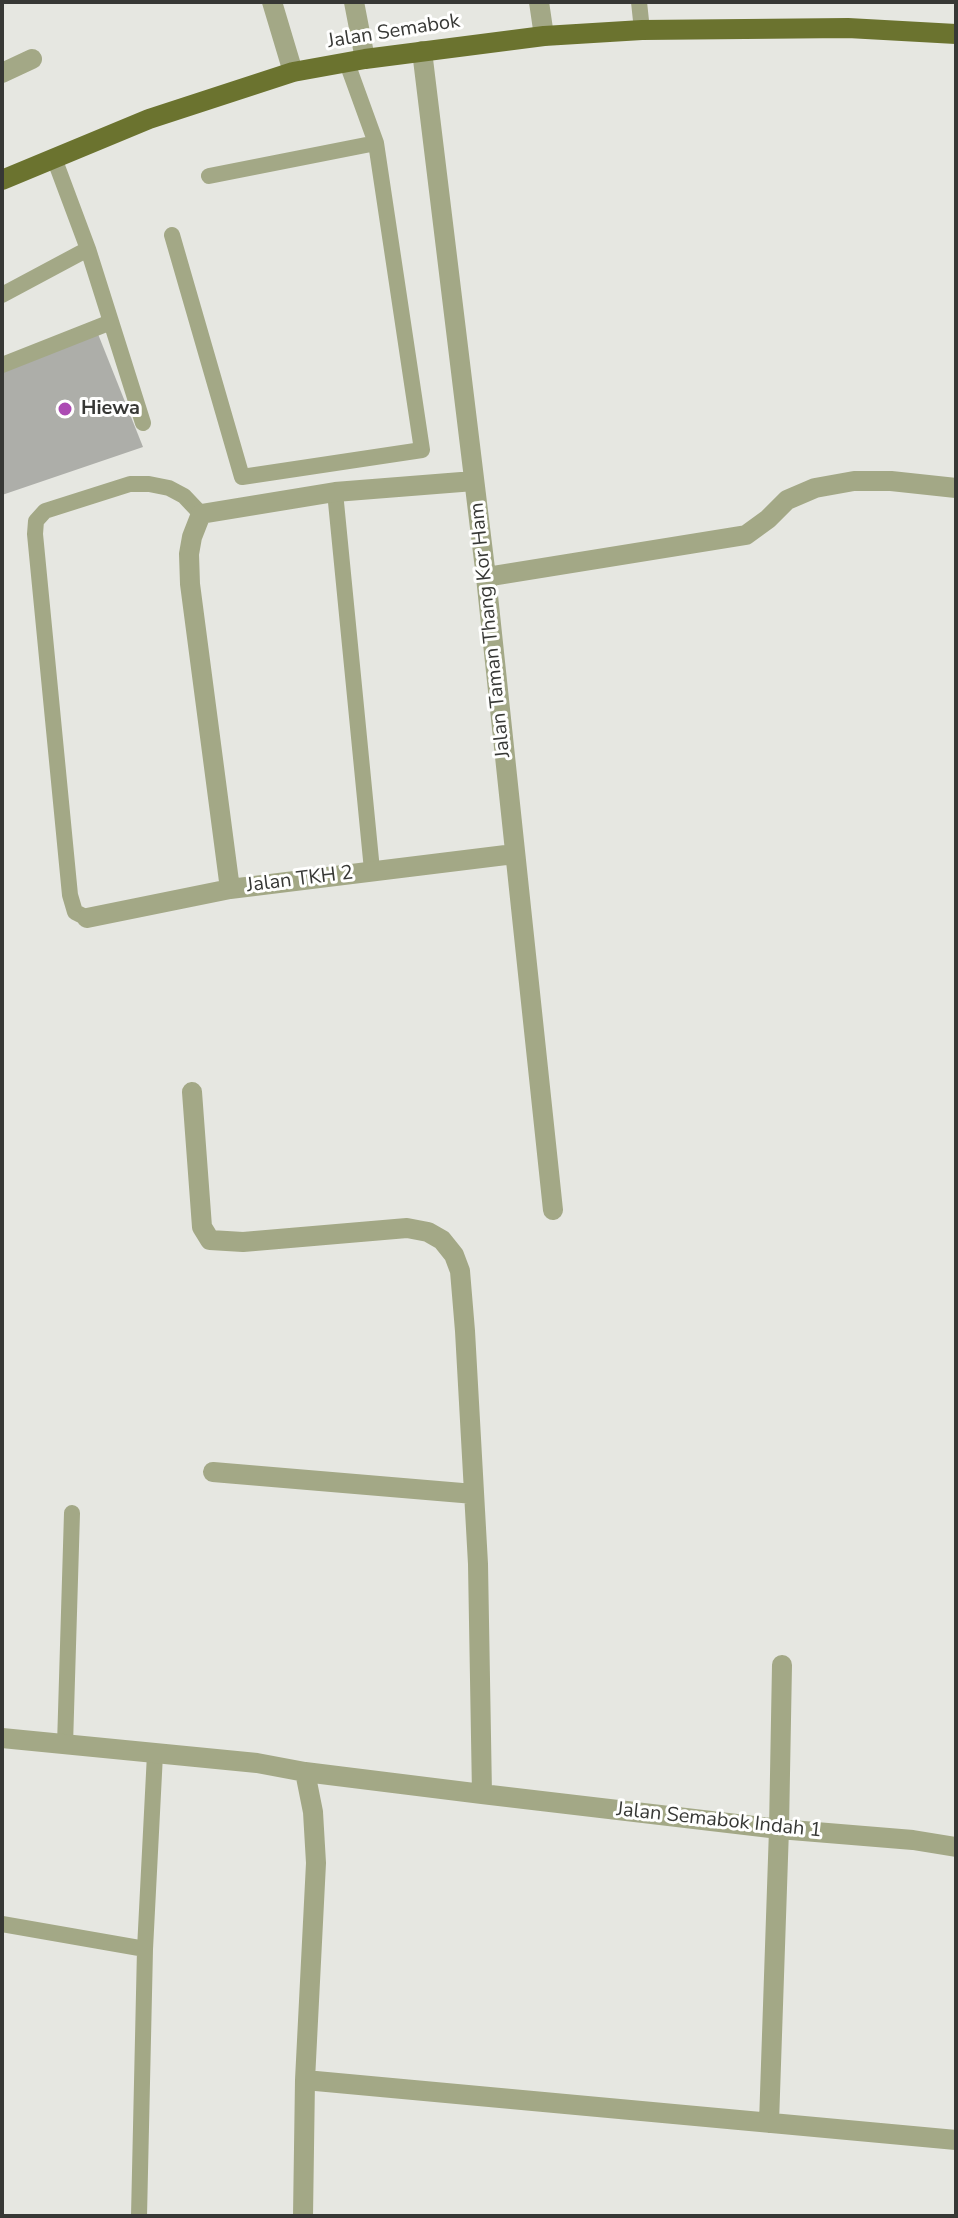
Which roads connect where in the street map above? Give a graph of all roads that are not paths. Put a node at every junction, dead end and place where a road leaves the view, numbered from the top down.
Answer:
1 (272, 2) edge
2 (354, 2) edge
3 (539, 2) edge
4 (639, 2) edge
5 (642, 30) junction
6 (956, 34) edge
7 (544, 36) junction
8 (422, 51) junction
9 (32, 59) dead end
10 (356, 61) junction
11 (293, 72) junction
12 (2, 73) edge
13 (376, 143) junction
14 (54, 158) junction
15 (209, 176) dead end
16 (2, 180) edge
17 (172, 235) dead end
18 (88, 249) junction
19 (2, 295) edge
20 (111, 322) junction
21 (2, 365) edge
22 (143, 423) dead end
23 (474, 481) junction
24 (956, 488) edge
25 (335, 492) junction
26 (201, 514) junction
27 (486, 577) junction
28 (514, 854) junction
29 (372, 870) junction
30 (230, 889) junction
31 (87, 918) joint
32 (192, 1092) dead end
33 (553, 1210) dead end
34 (213, 1472) dead end
35 (474, 1494) junction
36 (72, 1513) dead end
37 (782, 1665) dead end
38 (2, 1738) edge
39 (65, 1745) junction
40 (155, 1754) junction
41 (305, 1772) junction
42 (482, 1794) junction
43 (779, 1829) junction
44 (956, 1847) edge
45 (2, 1924) edge
46 (145, 1949) junction
47 (305, 2080) junction
48 (769, 2123) junction
49 (956, 2140) edge
50 (139, 2216) edge
51 (303, 2216) edge

1 - 11 street
2 - 10 street
3 - 7 street
4 - 5 lane
5 - 6 main road, Jalan Semabok
5 - 7 main road, Jalan Semabok
7 - 8 main road, Jalan Semabok
8 - 10 main road, Jalan Semabok
8 - 23 street, Jalan Taman Thang Kor Ham
9 - 12 street
10 - 11 main road, Jalan Semabok
10 - 13 lane
11 - 14 main road, Jalan Semabok
13 - 15 lane
13 - 17 lane
14 - 16 main road, Jalan Semabok
14 - 18 lane
18 - 19 lane
18 - 20 lane
20 - 21 lane
20 - 22 lane
23 - 25 street
23 - 27 street, Jalan Taman Thang Kor Ham
24 - 27 street
25 - 26 street
25 - 29 lane
26 - 30 street
26 - 31 lane
27 - 28 street, Jalan Taman Thang Kor Ham
28 - 29 street, Jalan TKH 2
28 - 33 street, Jalan Taman Thang Kor Ham
29 - 30 street, Jalan TKH 2
30 - 31 street, Jalan TKH 2
32 - 35 street
34 - 35 street
35 - 42 street
36 - 39 lane
37 - 43 street
38 - 39 street
39 - 40 street
40 - 41 street
40 - 46 lane
41 - 42 street, Jalan Semabok Indah 1
41 - 47 street
42 - 43 street, Jalan Semabok Indah 1
43 - 44 street, Jalan Semabok Indah 1
43 - 48 street
45 - 46 lane
46 - 50 lane
47 - 48 street
47 - 51 street
48 - 49 street

